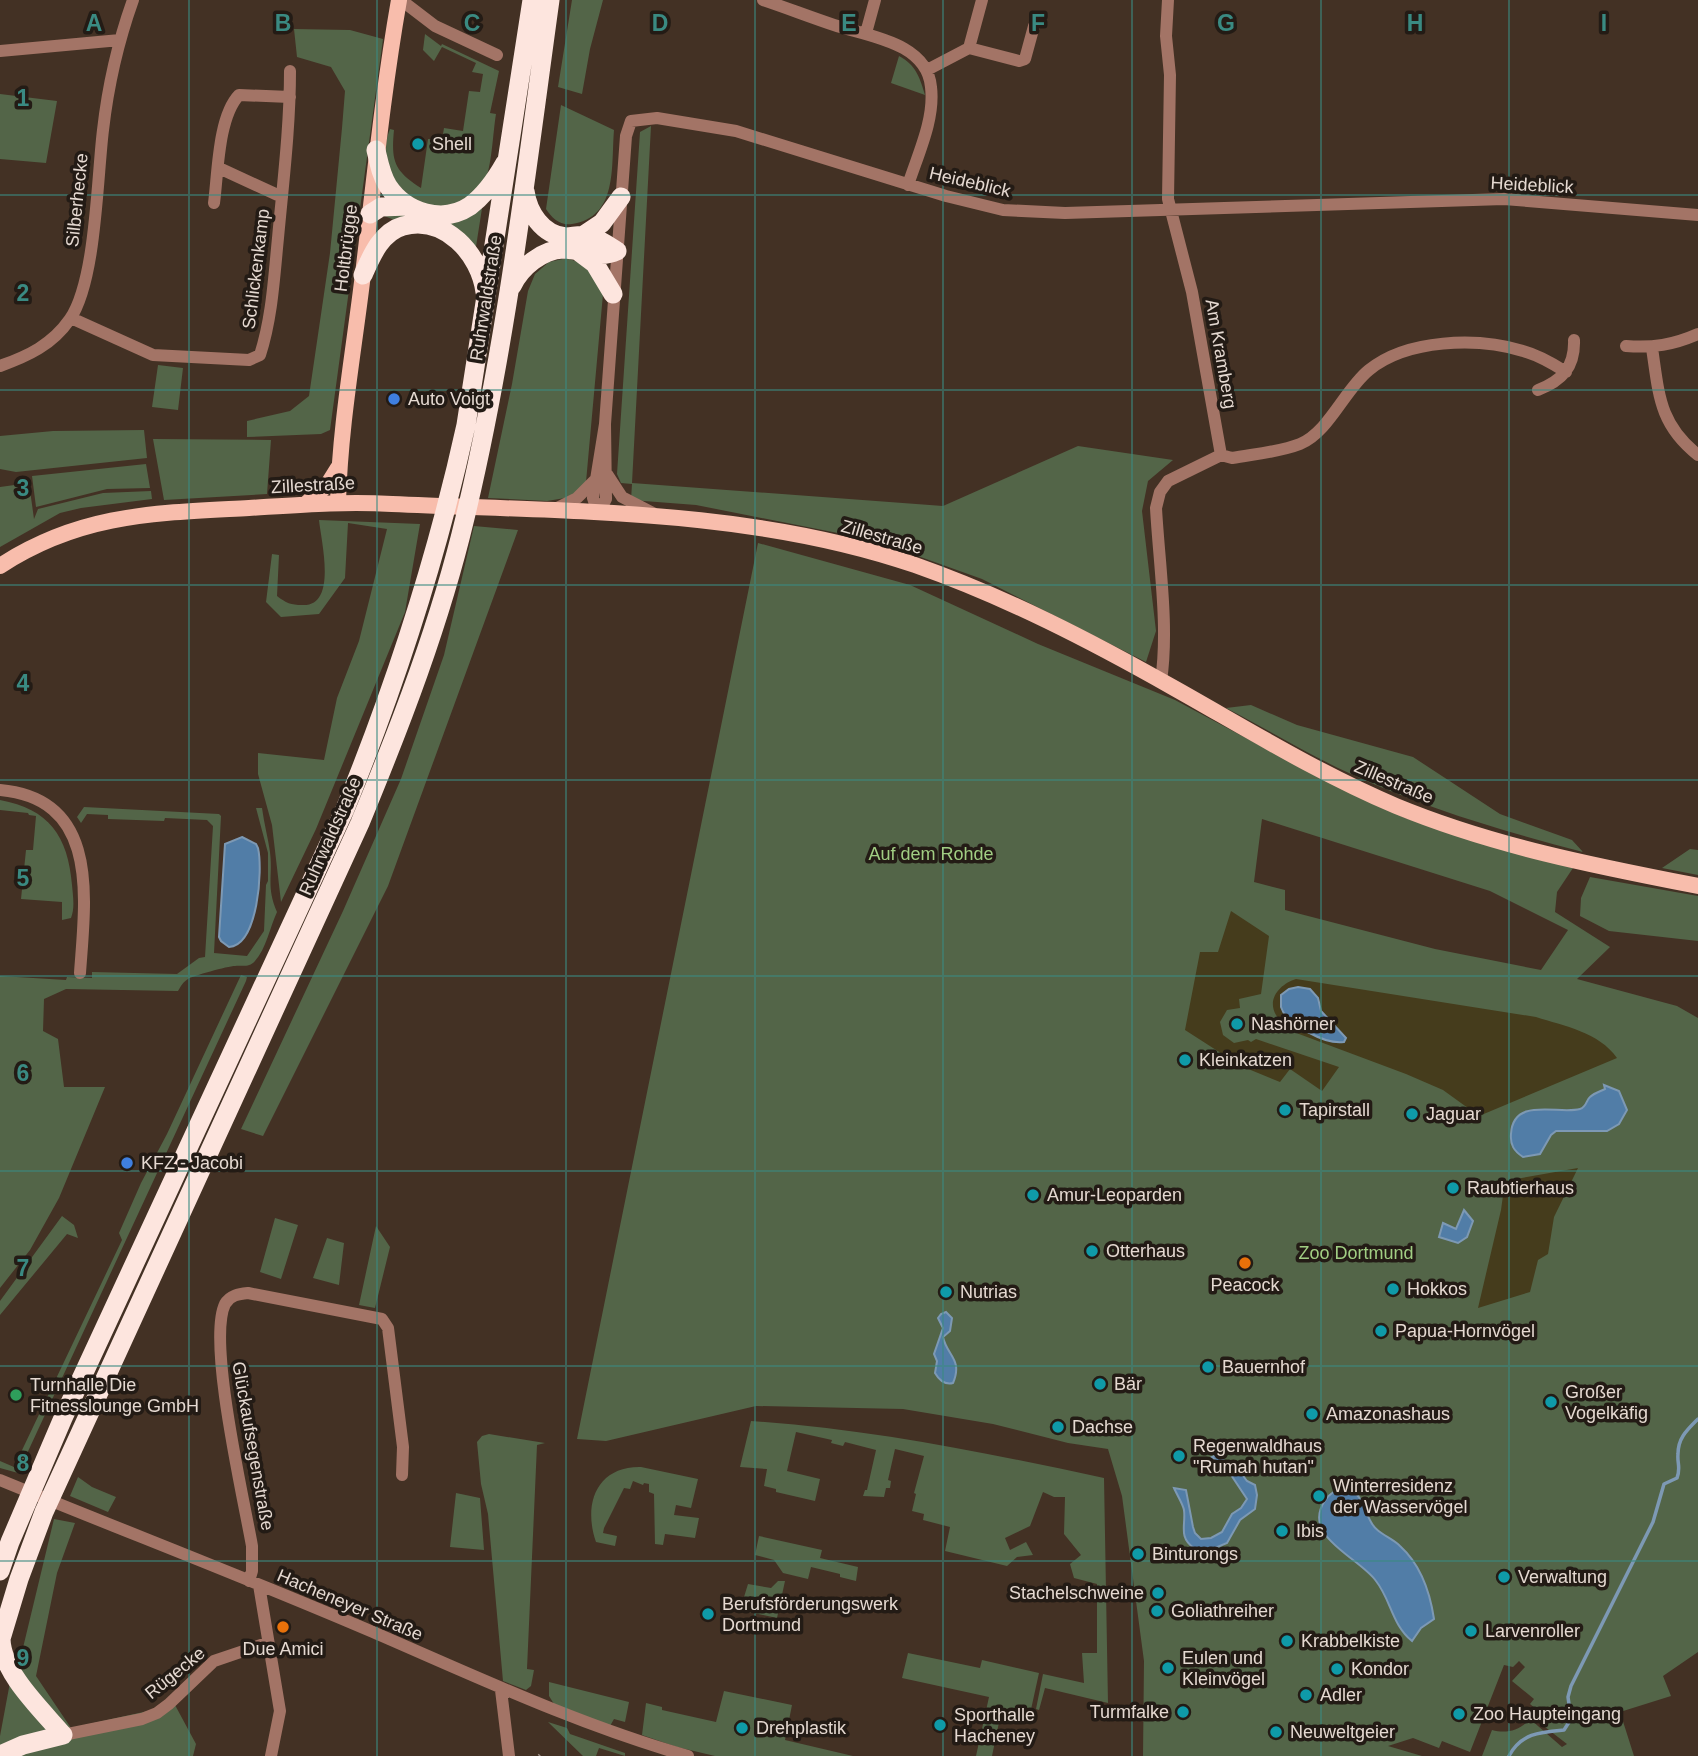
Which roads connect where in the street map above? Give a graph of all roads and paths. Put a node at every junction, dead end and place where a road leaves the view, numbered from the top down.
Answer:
1 (133, 0) edge
2 (400, 0) edge
3 (532, 0) edge
4 (550, 0) edge
5 (763, 0) edge
6 (874, 0) edge
7 (982, 0) edge
8 (1168, 0) edge
9 (779, 2) edge
10 (1034, 26) dead end
11 (866, 33) junction
12 (120, 40) junction
13 (969, 48) junction
14 (0, 51) edge
15 (497, 55) dead end
16 (927, 70) junction
17 (290, 71) dead end
18 (290, 97) junction
19 (376, 150) junction
20 (508, 157) junction
21 (219, 169) junction
22 (524, 184) junction
23 (908, 185) junction
24 (282, 197) junction
25 (621, 197) junction
26 (214, 203) dead end
27 (408, 206) junction
28 (1171, 210) junction
29 (370, 214) junction
30 (1698, 215) edge
31 (402, 226) junction
32 (581, 243) junction
33 (617, 251) junction
34 (363, 275) junction
35 (613, 295) junction
36 (508, 296) junction
37 (486, 306) junction
38 (71, 318) junction
39 (1698, 334) edge
40 (1574, 340) dead end
41 (1626, 346) dead end
42 (1652, 348) junction
43 (0, 366) edge
44 (1566, 372) junction
45 (1538, 390) dead end
46 (1221, 455) junction
47 (1698, 455) edge
48 (339, 466) junction
49 (601, 476) junction
50 (338, 502) junction
51 (307, 503) junction
52 (551, 511) junction
53 (598, 514) junction
54 (666, 518) junction
55 (0, 566) edge
56 (1161, 681) junction
57 (0, 790) edge
58 (1698, 886) edge
59 (80, 973) dead end
60 (402, 1475) dead end
61 (0, 1480) edge
62 (0, 1571) edge
63 (254, 1583) junction
64 (0, 1640) edge
65 (267, 1643) junction
66 (501, 1689) junction
67 (63, 1735) junction
68 (0, 1755) edge
69 (271, 1756) edge
70 (509, 1756) edge
71 (688, 1756) edge

1 - 12 street, Silberhecke
2 - 15 street, Holtbrügge
2 - 19 main road, Holtbrügge
3 - 20 highway, Ruhrwaldstraße
4 - 22 highway, Ruhrwaldstraße
5 - 9 street
6 - 11 street
7 - 13 street
8 - 28 street, Am Kramberg
9 - 11 street
10 - 13 street
11 - 16 street
12 - 14 street
12 - 38 street, Silberhecke
13 - 16 street
16 - 23 street
17 - 18 street, Schlickenkamp
18 - 21 street
18 - 24 street, Schlickenkamp
19 - 27 highway
19 - 29 main road, Holtbrügge
20 - 27 highway
20 - 37 highway, Ruhrwaldstraße
21 - 24 street, Schlickenkamp
21 - 26 street
22 - 32 highway
22 - 36 highway, Ruhrwaldstraße
23 - 25 street, Heideblick
23 - 28 street, Heideblick
24 - 38 street, Schlickenkamp
25 - 32 highway
25 - 33 street, Heideblick
27 - 29 highway
28 - 30 street, Heideblick
28 - 46 street, Am Kramberg
29 - 31 highway
29 - 34 main road, Holtbrügge
31 - 34 highway
31 - 37 highway
32 - 33 highway
32 - 35 highway
32 - 36 highway
33 - 35 street, Heideblick
34 - 48 main road, Holtbrügge
35 - 49 street, Heideblick
36 - 64 highway, Ruhrwaldstraße
37 - 62 highway, Ruhrwaldstraße
38 - 43 street, Silberhecke
39 - 42 street
40 - 44 street
41 - 42 street
42 - 47 street
44 - 45 street
44 - 46 street
46 - 56 street
48 - 50 main road, Holtbrügge
48 - 51 main road
49 - 52 street
49 - 53 street, Heideblick
49 - 54 street
50 - 51 main road, Zillestraße
50 - 52 main road, Zillestraße
51 - 55 main road, Zillestraße
52 - 53 main road, Zillestraße
53 - 54 main road, Zillestraße
54 - 56 main road, Zillestraße
56 - 58 main road, Zillestraße
57 - 59 street
60 - 63 street, Glückaufsegenstraße
61 - 63 street, Hacheneyer Straße
63 - 65 street, Glückaufsegenstraße
63 - 66 street, Hacheneyer Straße
64 - 67 highway
65 - 67 street, Rügecke
65 - 69 street, Glückaufsegenstraße
66 - 70 street
66 - 71 street, Hacheneyer Straße
67 - 68 highway

